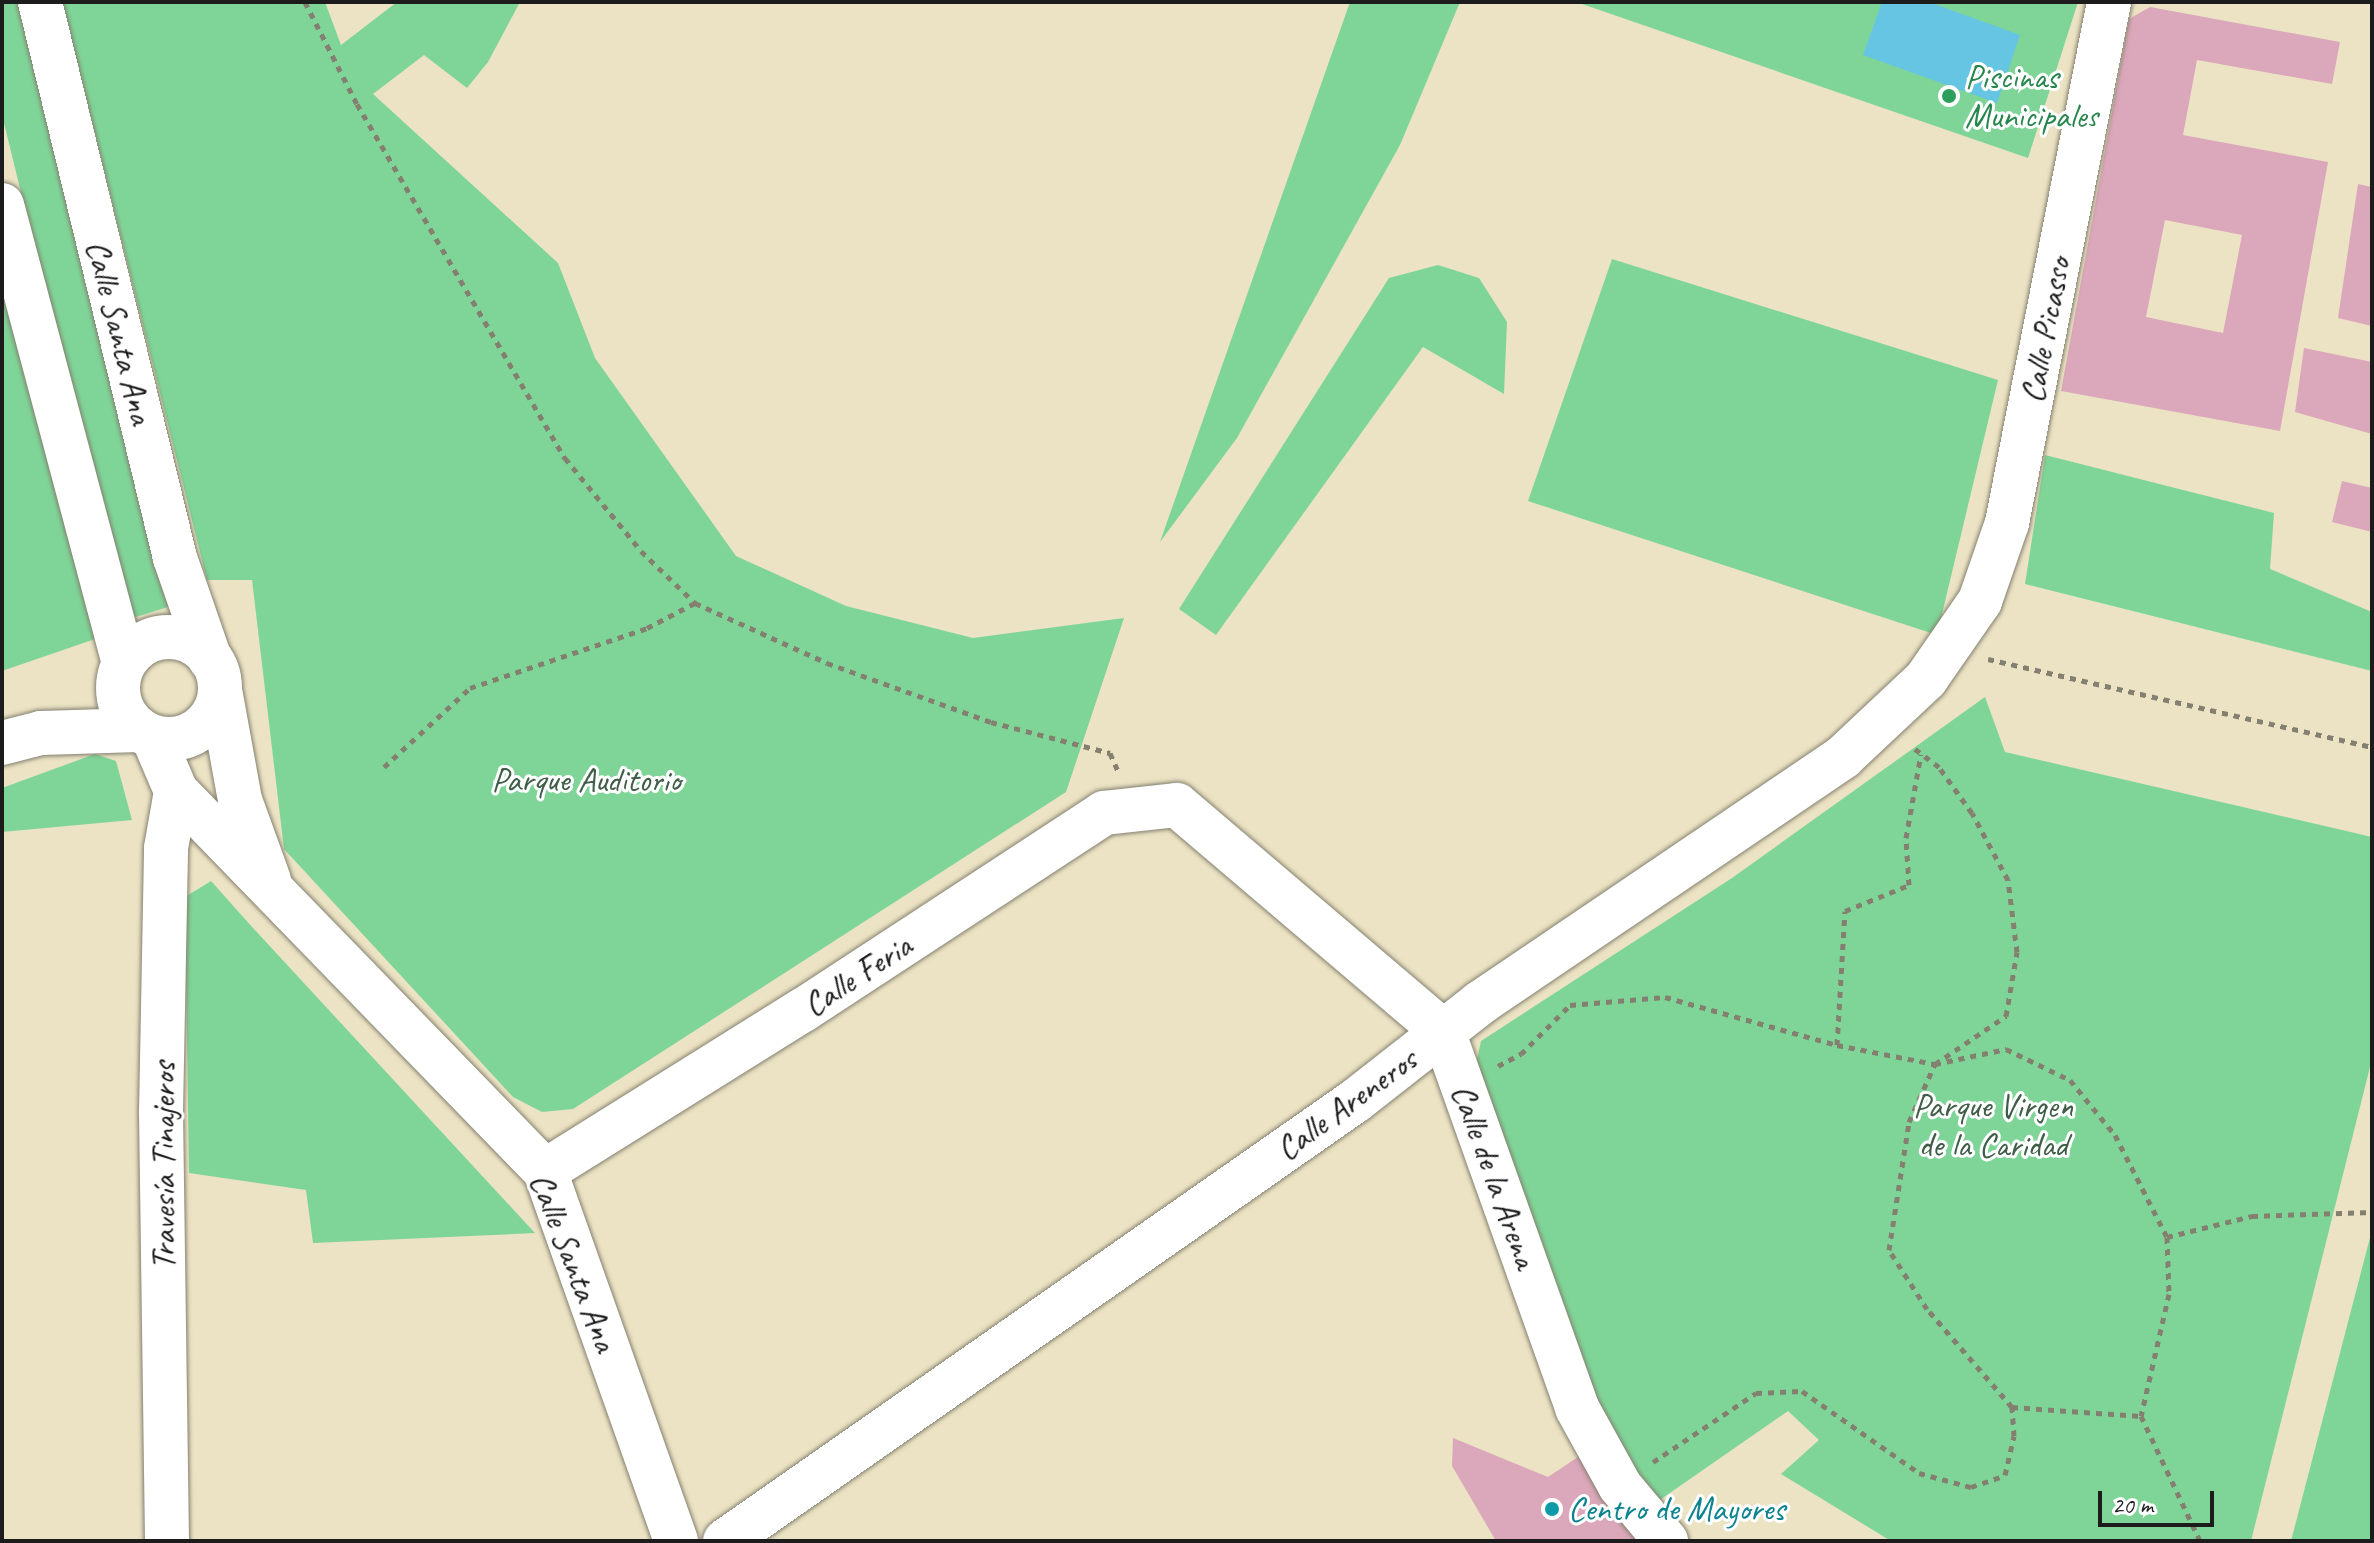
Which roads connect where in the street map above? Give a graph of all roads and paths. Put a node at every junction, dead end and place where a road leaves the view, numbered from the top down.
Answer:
1 (40, 2) edge
2 (305, 2) edge
3 (2109, 2) edge
4 (2, 205) edge
5 (695, 603) junction
6 (1949, 646) junction
7 (122, 670) junction
8 (215, 674) junction
9 (1879, 724) junction
10 (146, 734) junction
11 (22, 738) edge
12 (2372, 747) edge
13 (1921, 753) junction
14 (384, 767) dead end
15 (176, 791) junction
16 (1156, 807) junction
17 (271, 886) junction
18 (1443, 1031) junction
19 (1837, 1045) junction
20 (1935, 1064) junction
21 (1462, 1085) junction
22 (545, 1171) junction
23 (2372, 1212) edge
24 (2167, 1237) junction
25 (2012, 1407) junction
26 (2141, 1416) junction
27 (1620, 1486) junction
28 (167, 1541) edge
29 (676, 1541) edge
30 (725, 1541) edge
31 (1666, 1541) edge
32 (2200, 1541) edge

1 - 8 street, Calle Santa Ana
2 - 5 path
3 - 6 street, Calle Picasso
4 - 7 street
5 - 14 path
5 - 16 path
6 - 9 street, Calle Areneros
6 - 12 path
7 - 8 street
7 - 10 street
7 - 11 street
8 - 10 street
8 - 17 street, Calle Santa Ana
9 - 13 path
9 - 18 street, Calle Areneros
10 - 11 street
10 - 15 street, Calle Santa Ana
13 - 19 path
13 - 20 path
15 - 17 street, Calle Santa Ana
15 - 28 street, Travesía Tinajeros
16 - 18 street
16 - 22 street, Calle Feria
17 - 22 street, Calle Santa Ana
18 - 21 street, Calle de la Arena
18 - 30 street, Calle Areneros
19 - 20 path
19 - 21 path
20 - 24 path
20 - 25 path
21 - 27 street, Calle de la Arena
22 - 29 street, Calle Santa Ana
23 - 24 path
24 - 26 path
25 - 26 path
25 - 27 path
26 - 32 path
27 - 31 street, Calle de la Arena

